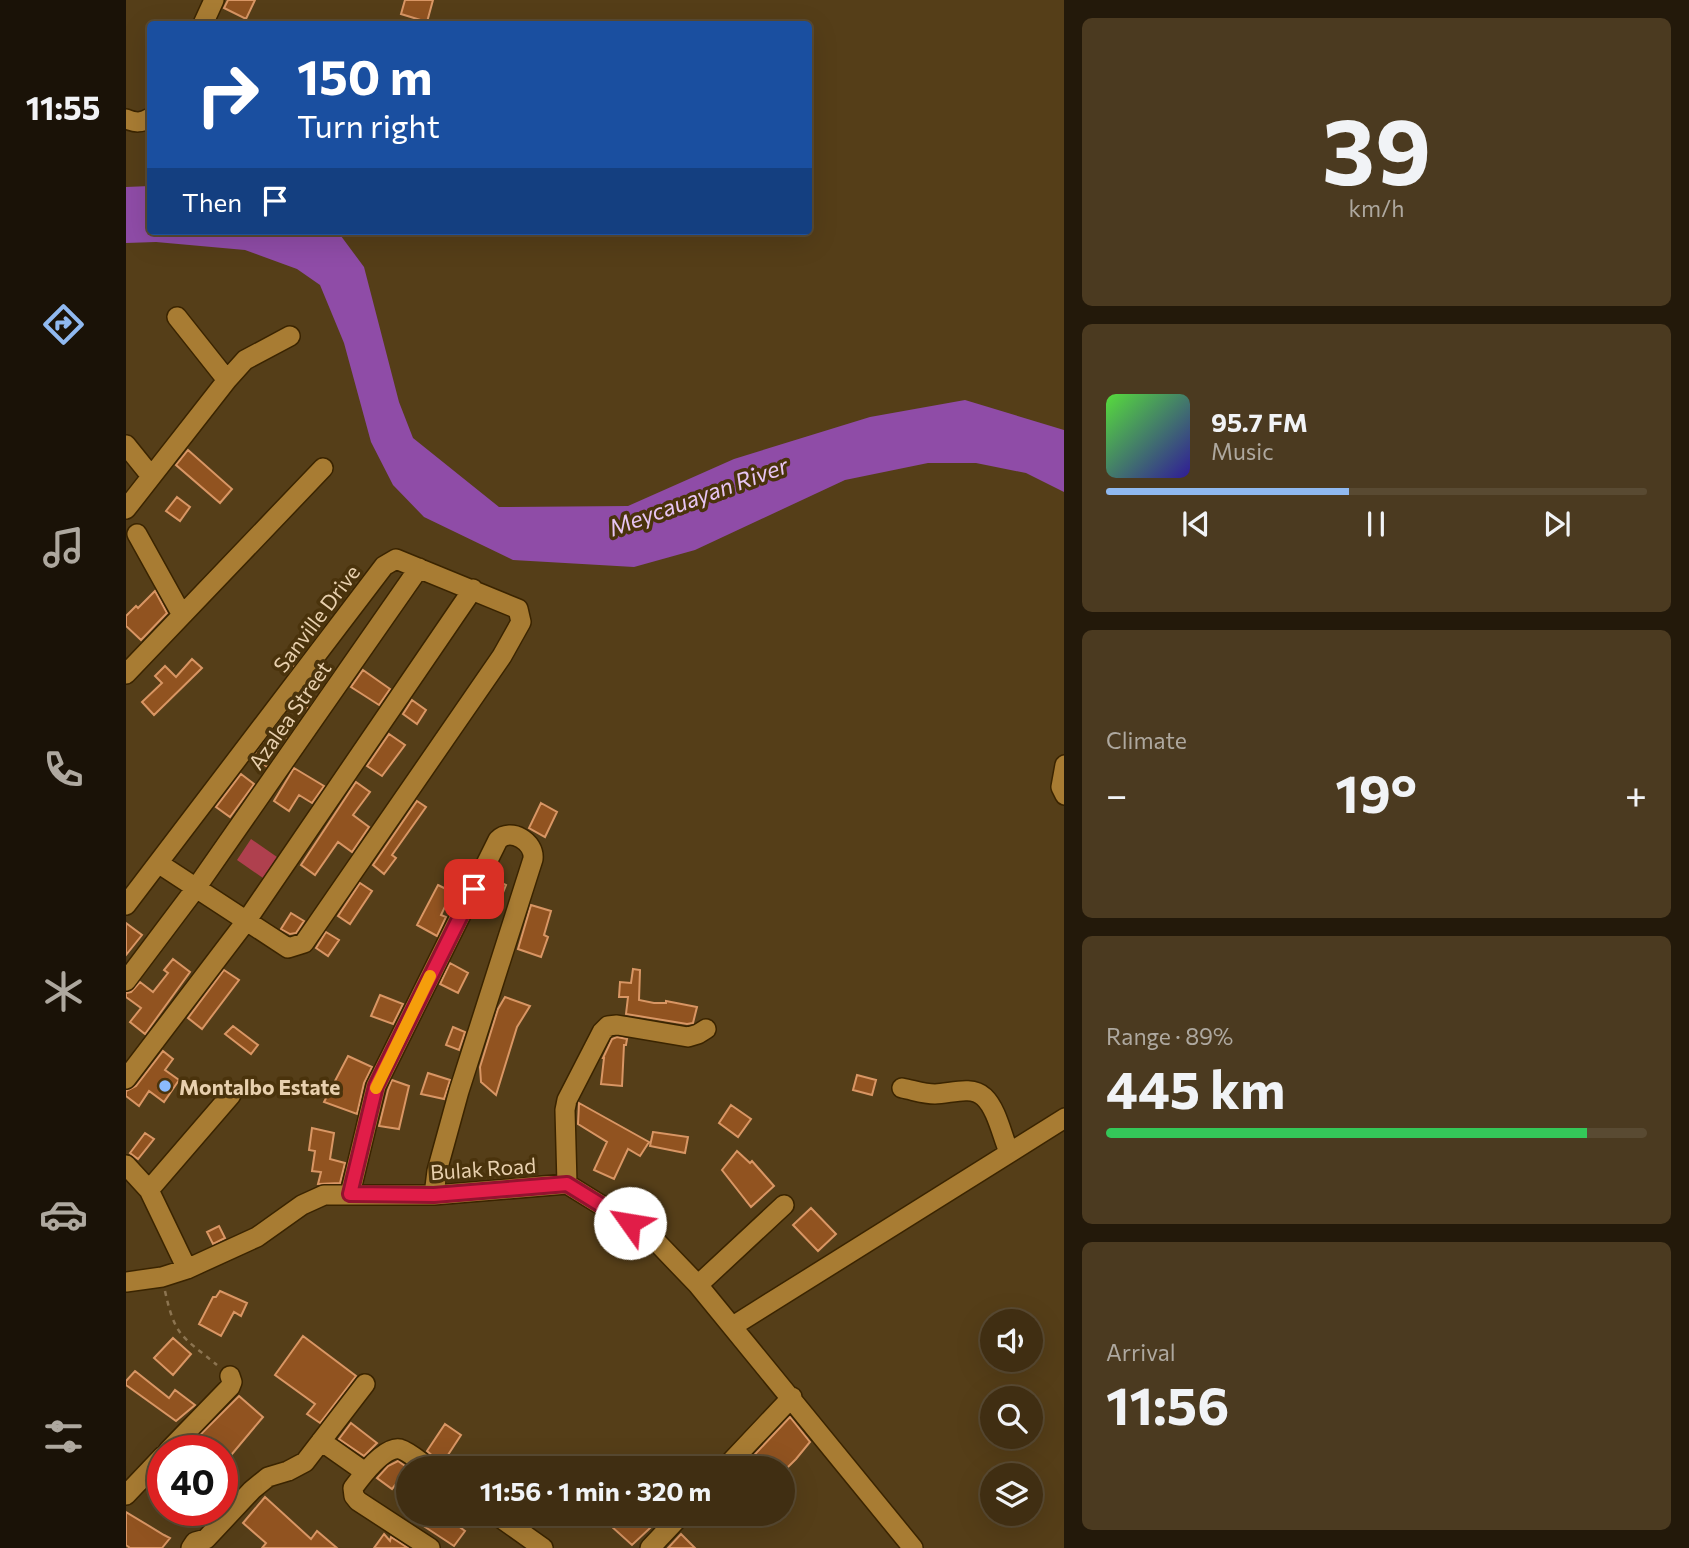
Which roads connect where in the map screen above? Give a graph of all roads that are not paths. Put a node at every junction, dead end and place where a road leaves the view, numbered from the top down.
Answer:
1 (214, 0) edge
2 (204, 21) edge
3 (177, 317) dead end
4 (290, 336) dead end
5 (227, 380) junction
6 (126, 445) edge
7 (323, 468) dead end
8 (151, 476) junction
9 (126, 509) edge
10 (137, 534) dead end
11 (419, 568) junction
12 (472, 589) junction
13 (182, 615) junction
14 (126, 674) edge
15 (1064, 765) edge
16 (1064, 795) edge
17 (158, 863) junction
18 (196, 888) junction
19 (126, 905) edge
20 (247, 920) junction
21 (126, 981) edge
22 (706, 1029) dead end
23 (126, 1079) edge
24 (902, 1088) dead end
25 (231, 1096) dead end
26 (1064, 1118) edge
27 (1064, 1129) edge
28 (1009, 1152) junction
29 (126, 1165) edge
30 (567, 1184) junction
31 (149, 1190) junction
32 (350, 1194) junction
33 (434, 1195) junction
34 (784, 1205) dead end
35 (187, 1269) junction
36 (126, 1282) edge
37 (698, 1285) junction
38 (735, 1329) junction
39 (230, 1376) road end
40 (365, 1384) dead end
41 (792, 1397) junction
42 (184, 1435) edge
43 (321, 1441) junction
44 (409, 1456) edge
45 (736, 1456) edge
46 (147, 1472) edge
47 (365, 1472) junction
48 (126, 1494) edge
49 (512, 1526) edge
50 (671, 1526) edge
51 (201, 1545) edge
52 (430, 1548) edge
53 (543, 1548) edge
54 (650, 1548) edge
55 (914, 1548) edge

1 - 2 street
3 - 5 street
4 - 5 street
5 - 8 street
6 - 8 street
7 - 13 street
8 - 9 street
10 - 13 street
11 - 12 street, Sanville Drive
11 - 17 street, Sanville Drive
11 - 18 street, Azalea Street
12 - 20 street
12 - 20 street, Sanville Drive
13 - 14 street
15 - 16 street
17 - 18 street
17 - 19 street, Sanville Drive
18 - 20 street
18 - 21 street, Azalea Street
20 - 23 street
22 - 30 street
24 - 28 street
25 - 31 street
26 - 28 street
27 - 38 street
28 - 38 street
29 - 31 street
30 - 33 street, Bulak Road
30 - 37 street, Bulak Road
31 - 35 street
32 - 33 street, Bulak Road
32 - 33 street
32 - 35 street, Bulak Road
34 - 37 street
35 - 36 street, Bulak Road
37 - 38 street, Bulak Road
38 - 41 street, Bulak Road
39 - 42 street
40 - 43 street
41 - 45 street
41 - 55 street, Bulak Road
43 - 47 street
43 - 51 street
44 - 47 street
46 - 48 street
47 - 52 street
49 - 53 street
50 - 54 street

